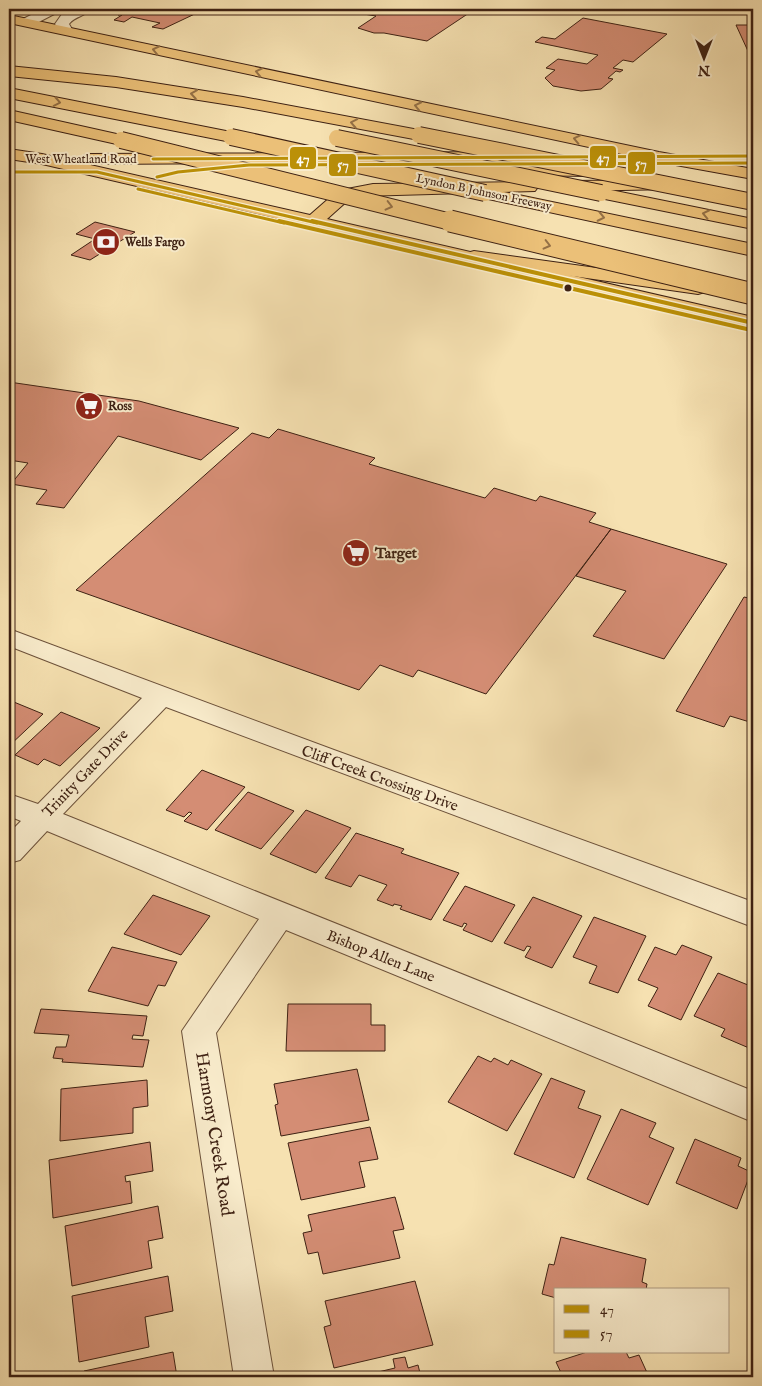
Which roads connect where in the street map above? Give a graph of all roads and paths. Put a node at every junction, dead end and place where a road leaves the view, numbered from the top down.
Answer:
1 (53, 9) edge
2 (84, 9) edge
3 (9, 19) edge
4 (28, 22) junction
5 (66, 30) junction
6 (9, 72) edge
7 (9, 94) edge
8 (9, 115) edge
9 (228, 116) dead end
10 (319, 134) dead end
11 (625, 153) junction
12 (9, 154) edge
13 (753, 156) edge
14 (659, 157) junction
15 (248, 158) junction
16 (9, 159) edge
17 (42, 159) junction
18 (558, 171) junction
19 (9, 172) edge
20 (97, 172) junction
21 (751, 175) edge
22 (145, 177) junction
23 (753, 202) edge
24 (315, 221) junction
25 (753, 224) edge
26 (753, 250) edge
27 (474, 257) junction
28 (753, 295) edge
29 (753, 323) edge
30 (9, 637) edge
31 (161, 695) junction
32 (9, 804) edge
33 (41, 818) junction
34 (9, 852) edge
35 (279, 914) junction
36 (753, 915) edge
37 (753, 1107) edge
38 (254, 1377) edge

1 - 4 street
2 - 5 street
3 - 4 main road
4 - 5 main road
11 -> 5 main road
6 - 9 main road
23 -> 6 main road, bridge
7 -> 26 main road, Lyndon B Johnson Freeway, bridge
8 -> 28 main road, bridge
25 -> 10 main road, Lyndon B Johnson Freeway, bridge
11 - 14 main road, West Wheatland Road
11 - 15 main road, West Wheatland Road
11 - 18 main road
12 - 17 main road
13 - 14 main road, West Wheatland Road
14 - 21 main road
15 - 17 main road, West Wheatland Road
15 - 22 main road
16 - 17 main road, West Wheatland Road
17 - 20 main road
18 - 21 main road, West Wheatland Road
18 - 22 main road, West Wheatland Road
19 - 20 main road, West Wheatland Road
20 - 22 main road
21 - 24 main road
22 - 24 main road
24 - 27 main road
27 - 28 main road
27 - 29 main road
30 - 31 street, Cliff Creek Crossing Drive
31 - 33 street, Trinity Gate Drive
31 - 36 street, Cliff Creek Crossing Drive
32 - 33 street, Bishop Allen Lane
33 - 34 street, Trinity Gate Drive
33 - 35 street, Bishop Allen Lane
35 - 37 street, Bishop Allen Lane
35 - 38 street, Harmony Creek Road

